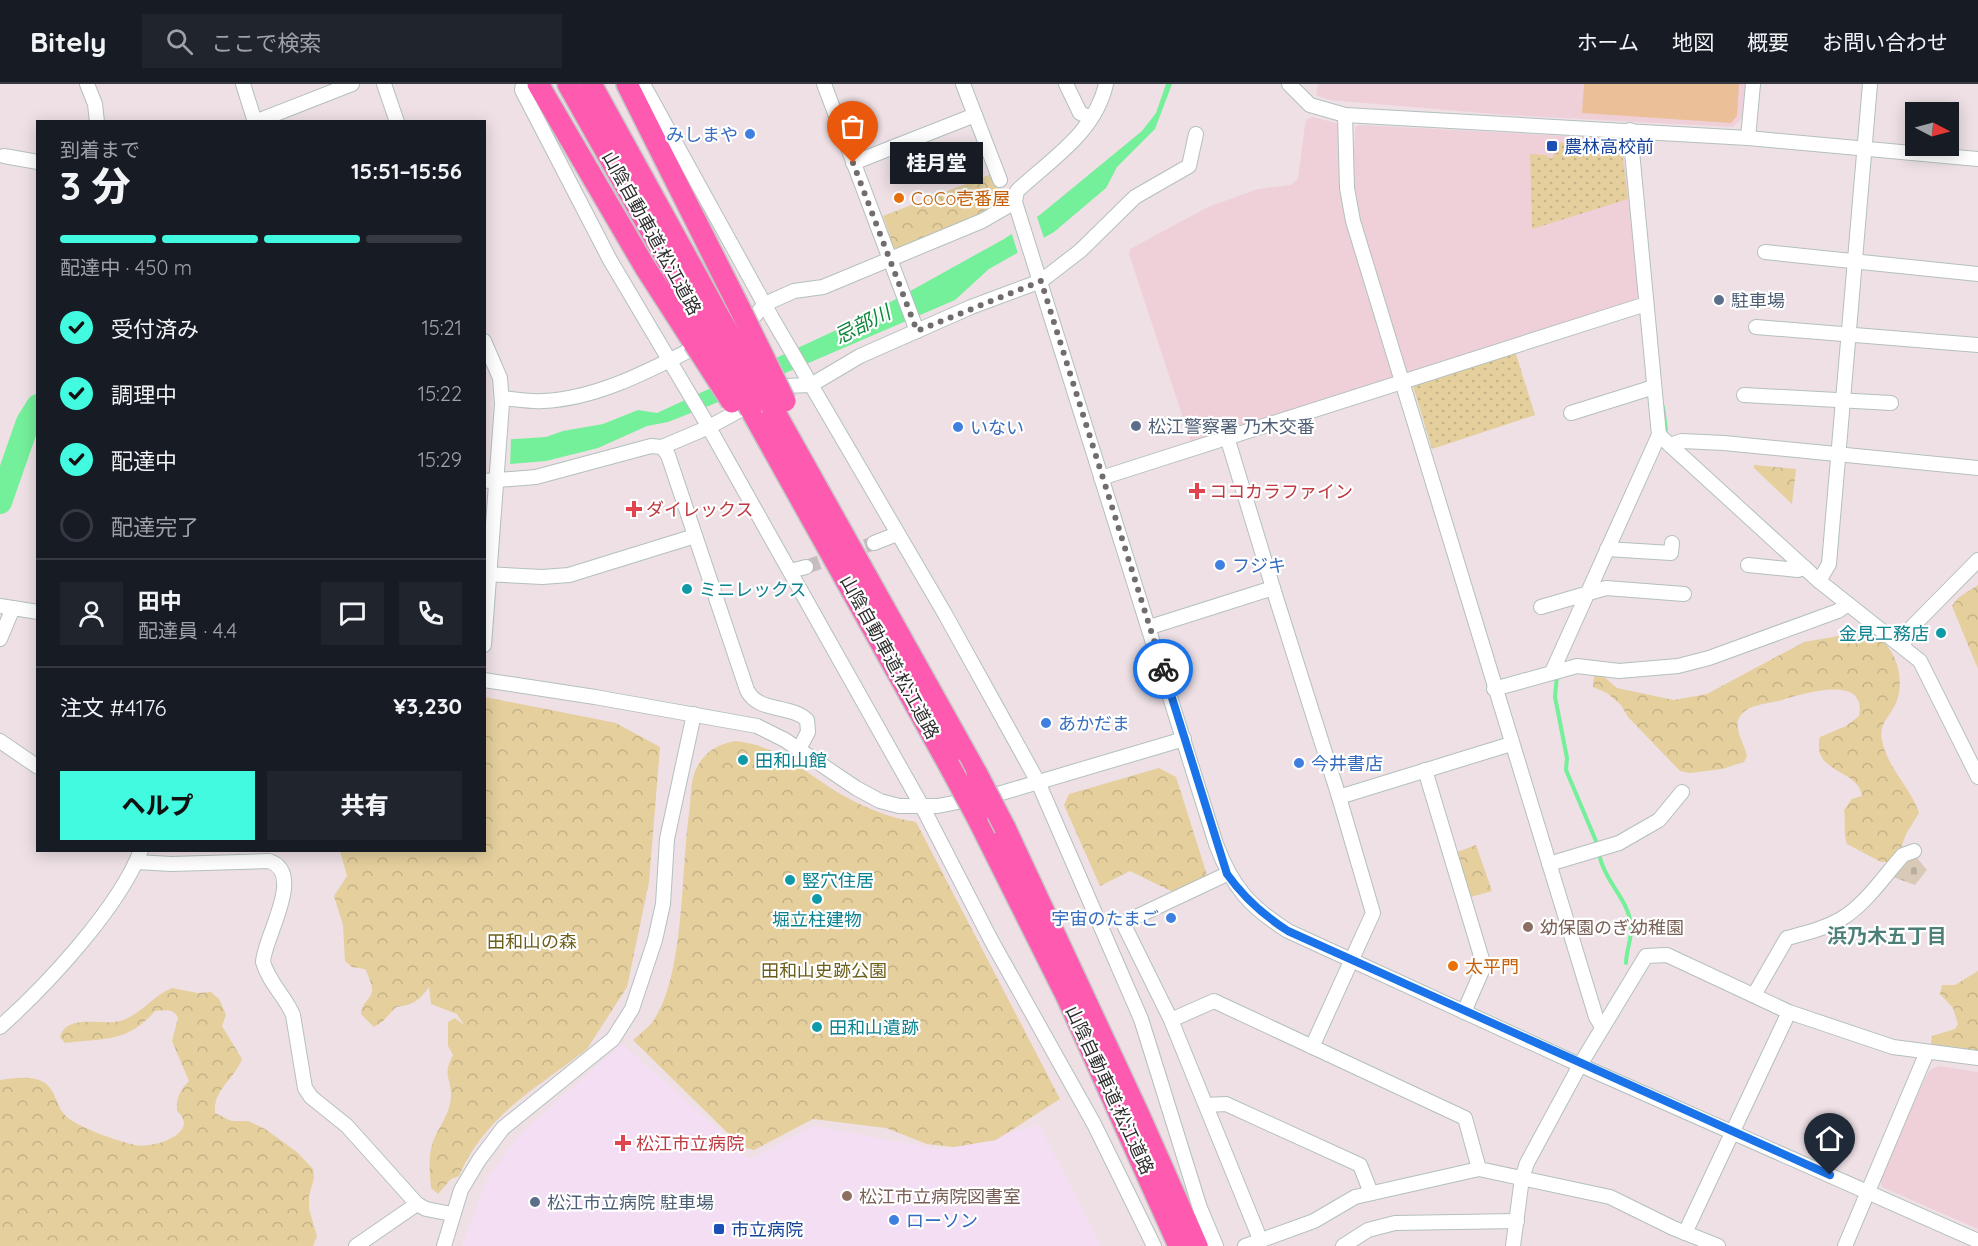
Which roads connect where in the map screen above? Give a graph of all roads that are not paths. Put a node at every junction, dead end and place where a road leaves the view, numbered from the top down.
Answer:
1 (87, 84) edge
2 (243, 84) edge
3 (352, 84) edge
4 (384, 84) edge
5 (523, 84) edge
6 (538, 84) edge
7 (568, 84) edge
8 (591, 84) edge
9 (627, 84) edge
10 (643, 84) edge
11 (963, 84) edge
12 (1066, 84) edge
13 (1106, 84) edge
14 (1289, 84) edge
15 (1753, 84) edge
16 (1870, 84) edge
17 (826, 85) edge
18 (975, 115) junction
19 (1345, 115) junction
20 (1091, 118) junction
21 (97, 120) edge
22 (254, 120) edge
23 (260, 120) edge
24 (396, 120) edge
25 (1630, 130) junction
26 (1196, 134) dead end
27 (1748, 138) junction
28 (1865, 149) junction
29 (4, 156) dead end
30 (1978, 159) edge
31 (36, 162) edge
32 (853, 163) junction
33 (1000, 180) dead end
34 (1017, 206) junction
35 (1765, 252) dead end
36 (892, 262) junction
37 (1855, 262) junction
38 (1039, 274) junction
39 (1978, 274) edge
40 (765, 304) junction
41 (1646, 304) junction
42 (1756, 327) dead end
43 (916, 328) junction
44 (707, 331) junction
45 (1850, 334) junction
46 (1978, 345) edge
47 (486, 346) edge
48 (672, 363) junction
49 (807, 380) junction
50 (1401, 382) junction
51 (1654, 387) junction
52 (1744, 395) dead end
53 (1844, 400) junction
54 (502, 401) junction
55 (1891, 403) dead end
56 (778, 404) junction
57 (1571, 413) dead end
58 (706, 422) junction
59 (1659, 435) junction
60 (1227, 437) junction
61 (1670, 445) junction
62 (662, 447) junction
63 (1840, 454) junction
64 (1978, 468) edge
65 (492, 478) edge
66 (1101, 478) junction
67 (897, 534) junction
68 (695, 536) junction
69 (874, 543) tunnel mouth
70 (1611, 549) junction
71 (1671, 554) dead end
72 (1978, 560) edge
73 (1748, 565) dead end
74 (806, 567) tunnel mouth
75 (1804, 567) junction
76 (790, 571) junction
77 (488, 574) edge
78 (1819, 581) junction
79 (1273, 588) junction
80 (1592, 591) junction
81 (1684, 594) dead end
82 (1848, 604) junction
83 (8, 607) edge
84 (1541, 607) dead end
85 (486, 610) edge
86 (36, 612) edge
87 (1150, 627) junction
88 (0, 639) edge
89 (1903, 645) junction
90 (1552, 672) junction
91 (486, 680) edge
92 (1494, 689) junction
93 (694, 714) junction
94 (1184, 739) junction
95 (0, 741) edge
96 (1511, 744) junction
97 (799, 749) junction
98 (36, 766) edge
99 (1425, 770) junction
100 (1978, 777) edge
101 (1038, 782) junction
102 (1682, 792) dead end
103 (1340, 797) junction
104 (923, 808) junction
105 (1914, 851) dead end
106 (140, 853) edge
107 (1549, 864) junction
108 (1227, 874) junction
109 (1353, 961) junction
110 (1754, 995) junction
111 (1464, 1012) junction
112 (1789, 1012) junction
113 (1171, 1020) junction
114 (1602, 1027) junction
115 (0, 1028) edge
116 (1312, 1047) junction
117 (1927, 1052) junction
118 (1978, 1058) edge
119 (1580, 1065) junction
120 (1205, 1116) junction
121 (1733, 1133) junction
122 (1479, 1169) junction
123 (1522, 1178) junction
124 (1868, 1192) junction
125 (1371, 1193) junction
126 (417, 1204) junction
127 (452, 1214) junction
128 (1517, 1221) junction
129 (1685, 1233) junction
130 (1260, 1239) junction
131 (1978, 1241) edge
132 (356, 1246) edge
133 (444, 1246) edge
134 (1154, 1246) edge
135 (1179, 1246) edge
136 (1197, 1246) edge
137 (1216, 1246) edge
138 (1245, 1246) edge
139 (1343, 1246) edge
140 (1513, 1246) edge
141 (1718, 1246) edge
142 (1845, 1246) edge

1 - 21 street
2 - 22 street
3 - 23 street
4 - 24 street
5 - 48 street
6 - 44 highway
7 - 44 highway, 山陰自動車道;松江道路
8 - 44 highway, 山陰自動車道;松江道路
9 - 56 highway, bridge
10 - 40 street
11 - 18 street
12 - 20 street
13 - 20 street
14 - 19 street
15 - 27 street
16 - 28 street
17 - 32 street
18 - 32 street
18 - 33 street
19 - 25 street
19 - 50 street
20 - 34 street
25 - 27 street
25 - 41 street
26 - 38 street
27 - 28 street
28 - 30 street
28 - 37 street
29 - 31 street
32 - 36 street
34 - 36 street
34 - 38 street
35 - 37 street
36 - 40 street
36 - 43 street
37 - 39 street
37 - 45 street
38 - 43 street
38 - 66 street
40 - 48 street
40 - 49 street
41 - 50 street
41 - 51 street
42 - 45 street
43 - 49 street
44 - 56 highway, 山陰自動車道;松江道路, bridge
44 - 135 highway, 山陰自動車道;松江道路, bridge
45 - 46 street
45 - 53 street
47 - 54 street
48 - 54 street
48 - 58 street
49 - 58 street
49 - 67 street
50 - 60 street
50 - 92 street
51 - 57 street
51 - 59 street
52 - 53 street
53 - 55 street
53 - 63 street
54 - 65 street
56 - 136 highway, 山陰自動車道;松江道路, bridge
58 - 62 street
58 - 76 street
59 - 61 street
59 - 70 street
60 - 66 street
60 - 79 street
61 - 63 street
61 - 75 street
62 - 65 street
62 - 68 street
63 - 64 street
63 - 78 street
65 - 77 street
66 - 87 street
67 - 69 street
67 - 101 street
68 - 77 street
68 - 97 street
70 - 71 street
70 - 80 street
72 - 89 street
73 - 75 street
74 - 76 street
75 - 78 street
76 - 104 street
77 - 85 street
78 - 82 street
79 - 87 street
79 - 103 street
80 - 81 street
80 - 84 street
80 - 90 street
82 - 89 street
82 - 90 street
83 - 86 street
83 - 88 street
87 - 94 street
89 - 100 street
90 - 92 street
91 - 93 street
92 - 96 street
93 - 97 street
93 - 127 street
94 - 101 street
94 - 108 street
95 - 98 street
96 - 99 street
96 - 107 street
97 - 104 street
99 - 103 street
99 - 111 street
101 - 104 street
101 - 137 street
102 - 107 street
103 - 109 street
104 - 134 street
105 - 110 street
106 - 115 street
106 - 126 street
107 - 114 street
108 - 109 street
108 - 113 street
109 - 111 street
109 - 116 street
110 - 112 street
110 - 114 street
111 - 119 street
112 - 117 street
112 - 121 street
113 - 116 street
113 - 120 street
114 - 119 street
116 - 122 street
117 - 118 street
117 - 124 street
119 - 121 street
119 - 123 street
120 - 125 street
120 - 130 street
121 - 124 street
121 - 129 street
122 - 123 street
122 - 125 street
123 - 128 street
123 - 129 street
124 - 131 street
124 - 142 street
125 - 130 street
126 - 127 street
126 - 132 street
127 - 133 street
128 - 139 street
128 - 140 street
129 - 141 street
130 - 138 street

